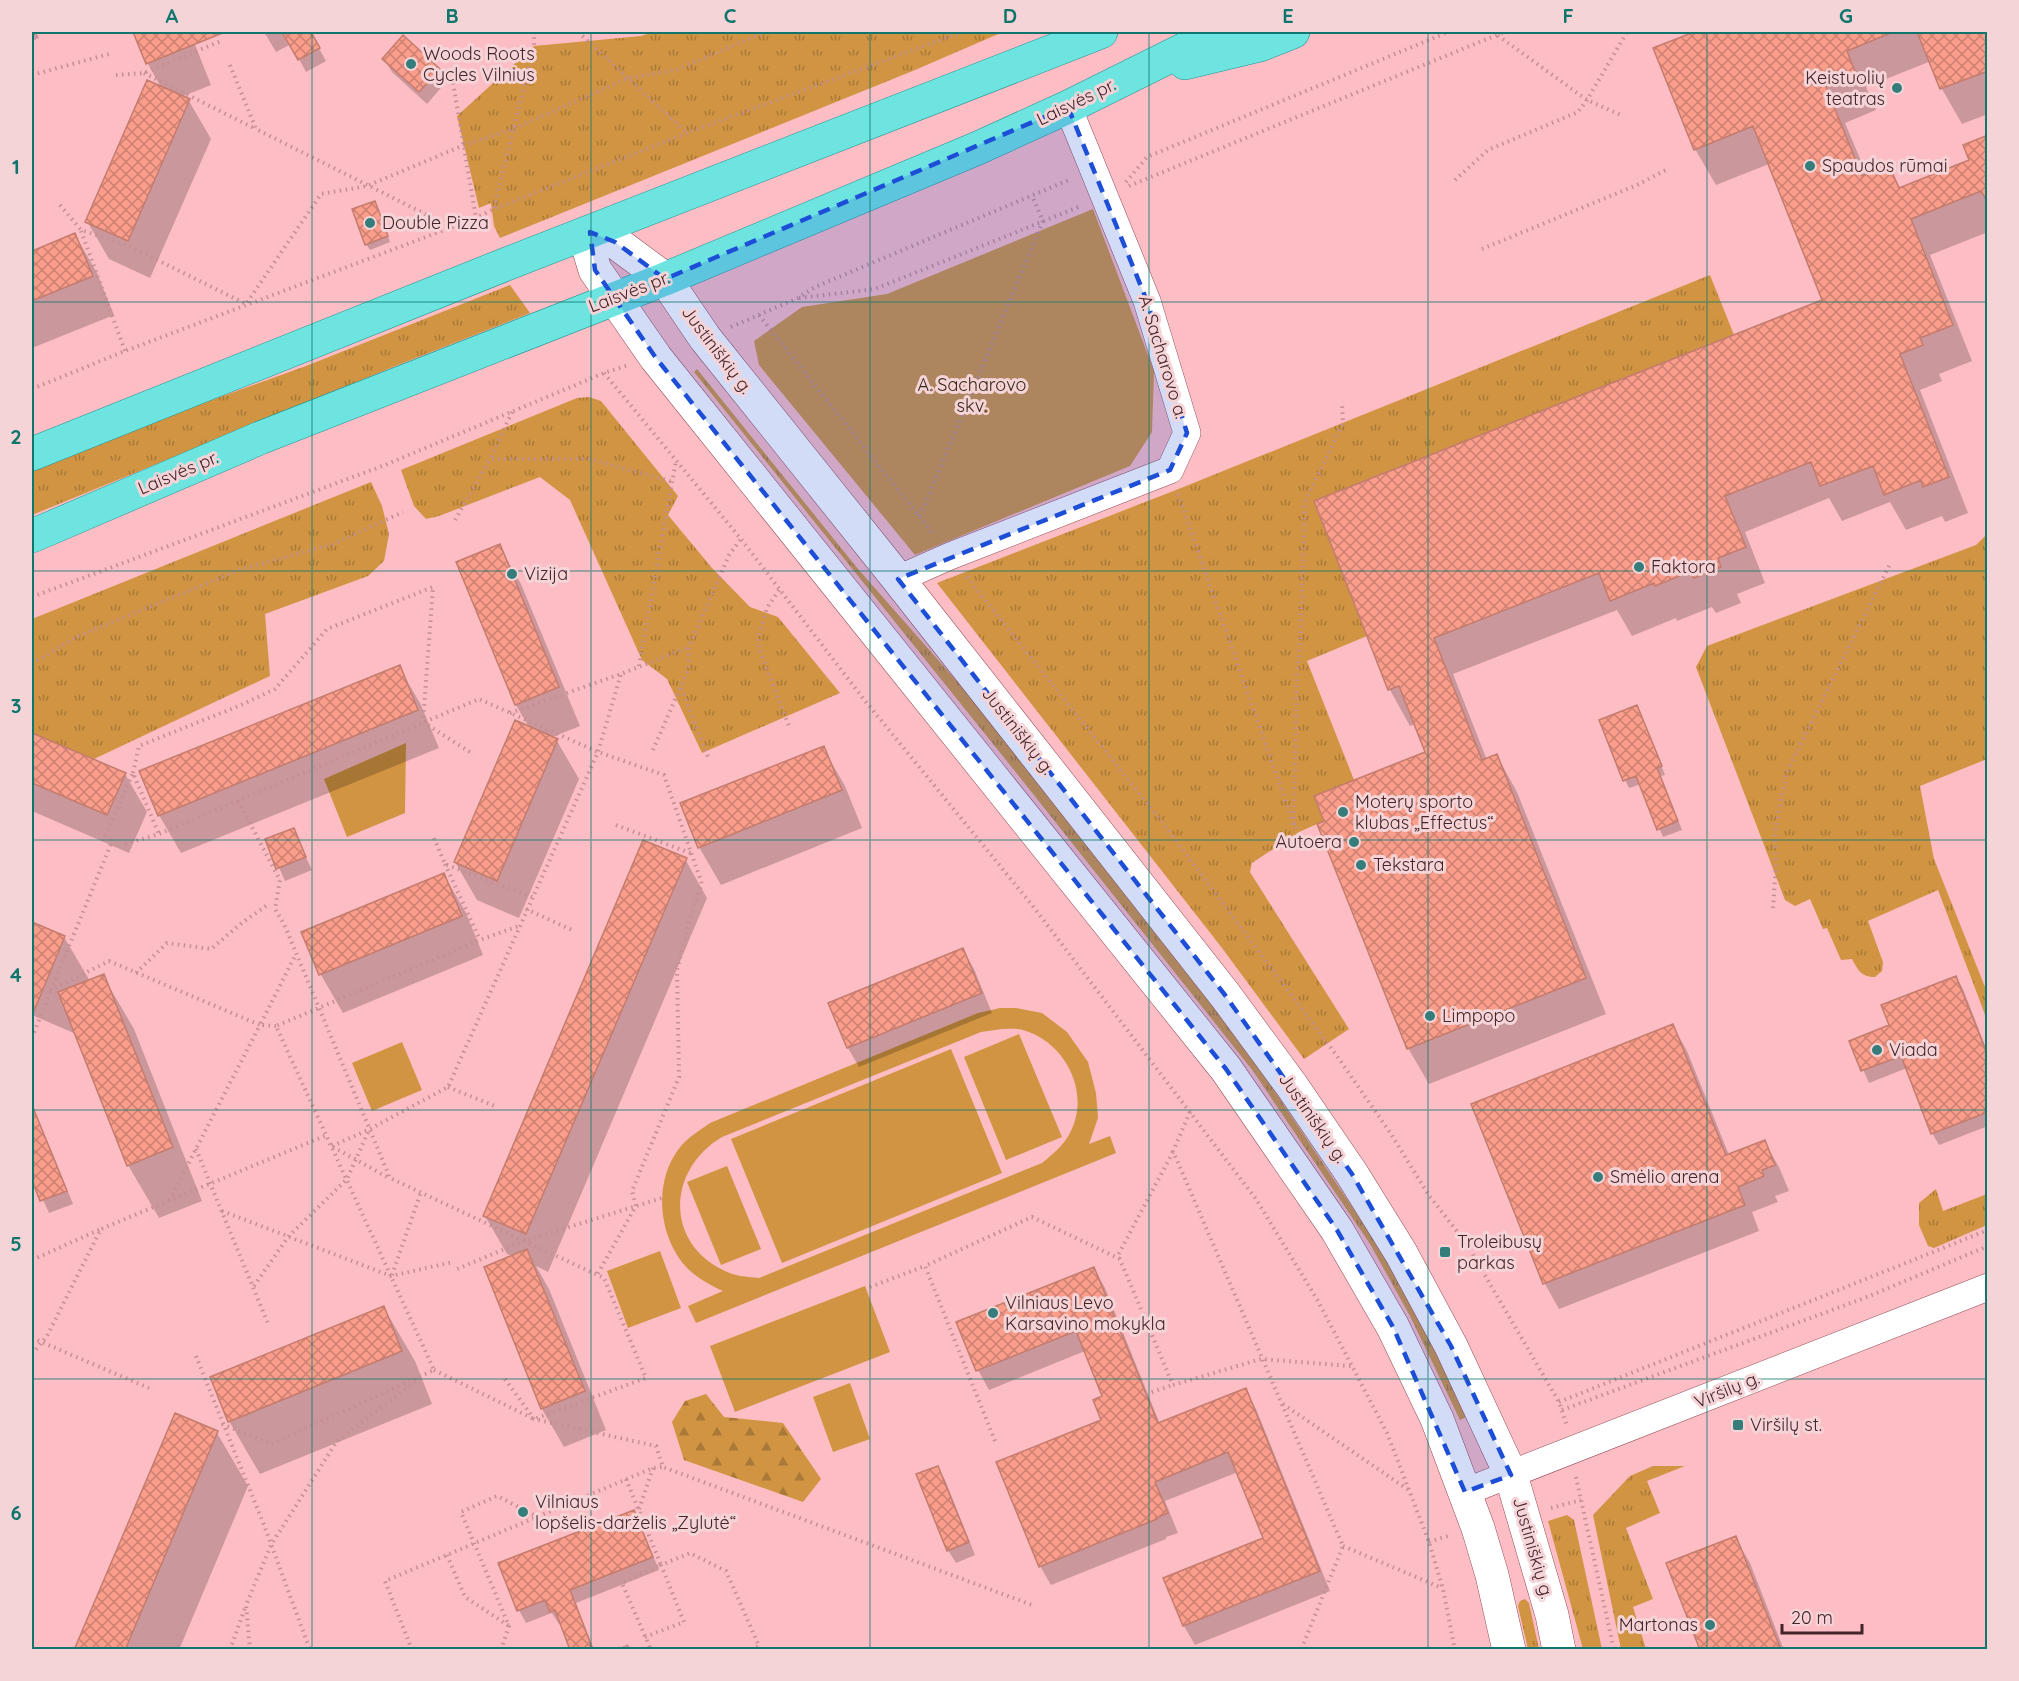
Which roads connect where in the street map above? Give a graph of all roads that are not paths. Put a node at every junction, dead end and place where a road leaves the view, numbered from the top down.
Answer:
1 (1101, 32) edge
2 (1219, 32) edge
3 (1293, 32) edge
4 (1122, 79) junction
5 (1068, 107) junction
6 (590, 232) junction
7 (665, 279) junction
8 (615, 298) junction
9 (32, 454) edge
10 (32, 536) edge
11 (898, 579) junction
12 (1988, 1287) edge
13 (1511, 1475) junction
14 (1465, 1492) junction
15 (1509, 1650) edge
16 (1559, 1650) edge

1 - 6 main road
2 - 4 main road, Laisvės pr.
3 - 4 main road
4 - 5 main road, Laisvės pr.
5 - 7 main road, Laisvės pr.
5 - 11 street, A. Sacharovo a.
6 - 7 main road, Justiniškių g.
6 - 8 main road
6 - 9 main road
7 - 8 main road, Laisvės pr.
7 - 11 main road, Justiniškių g.
8 - 10 main road, Laisvės pr.
8 - 14 main road
11 - 13 main road, Justiniškių g.
12 - 13 street, Viršilų g.
13 - 14 street, Viršilų g.
13 - 16 main road, Justiniškių g.
14 - 15 main road

